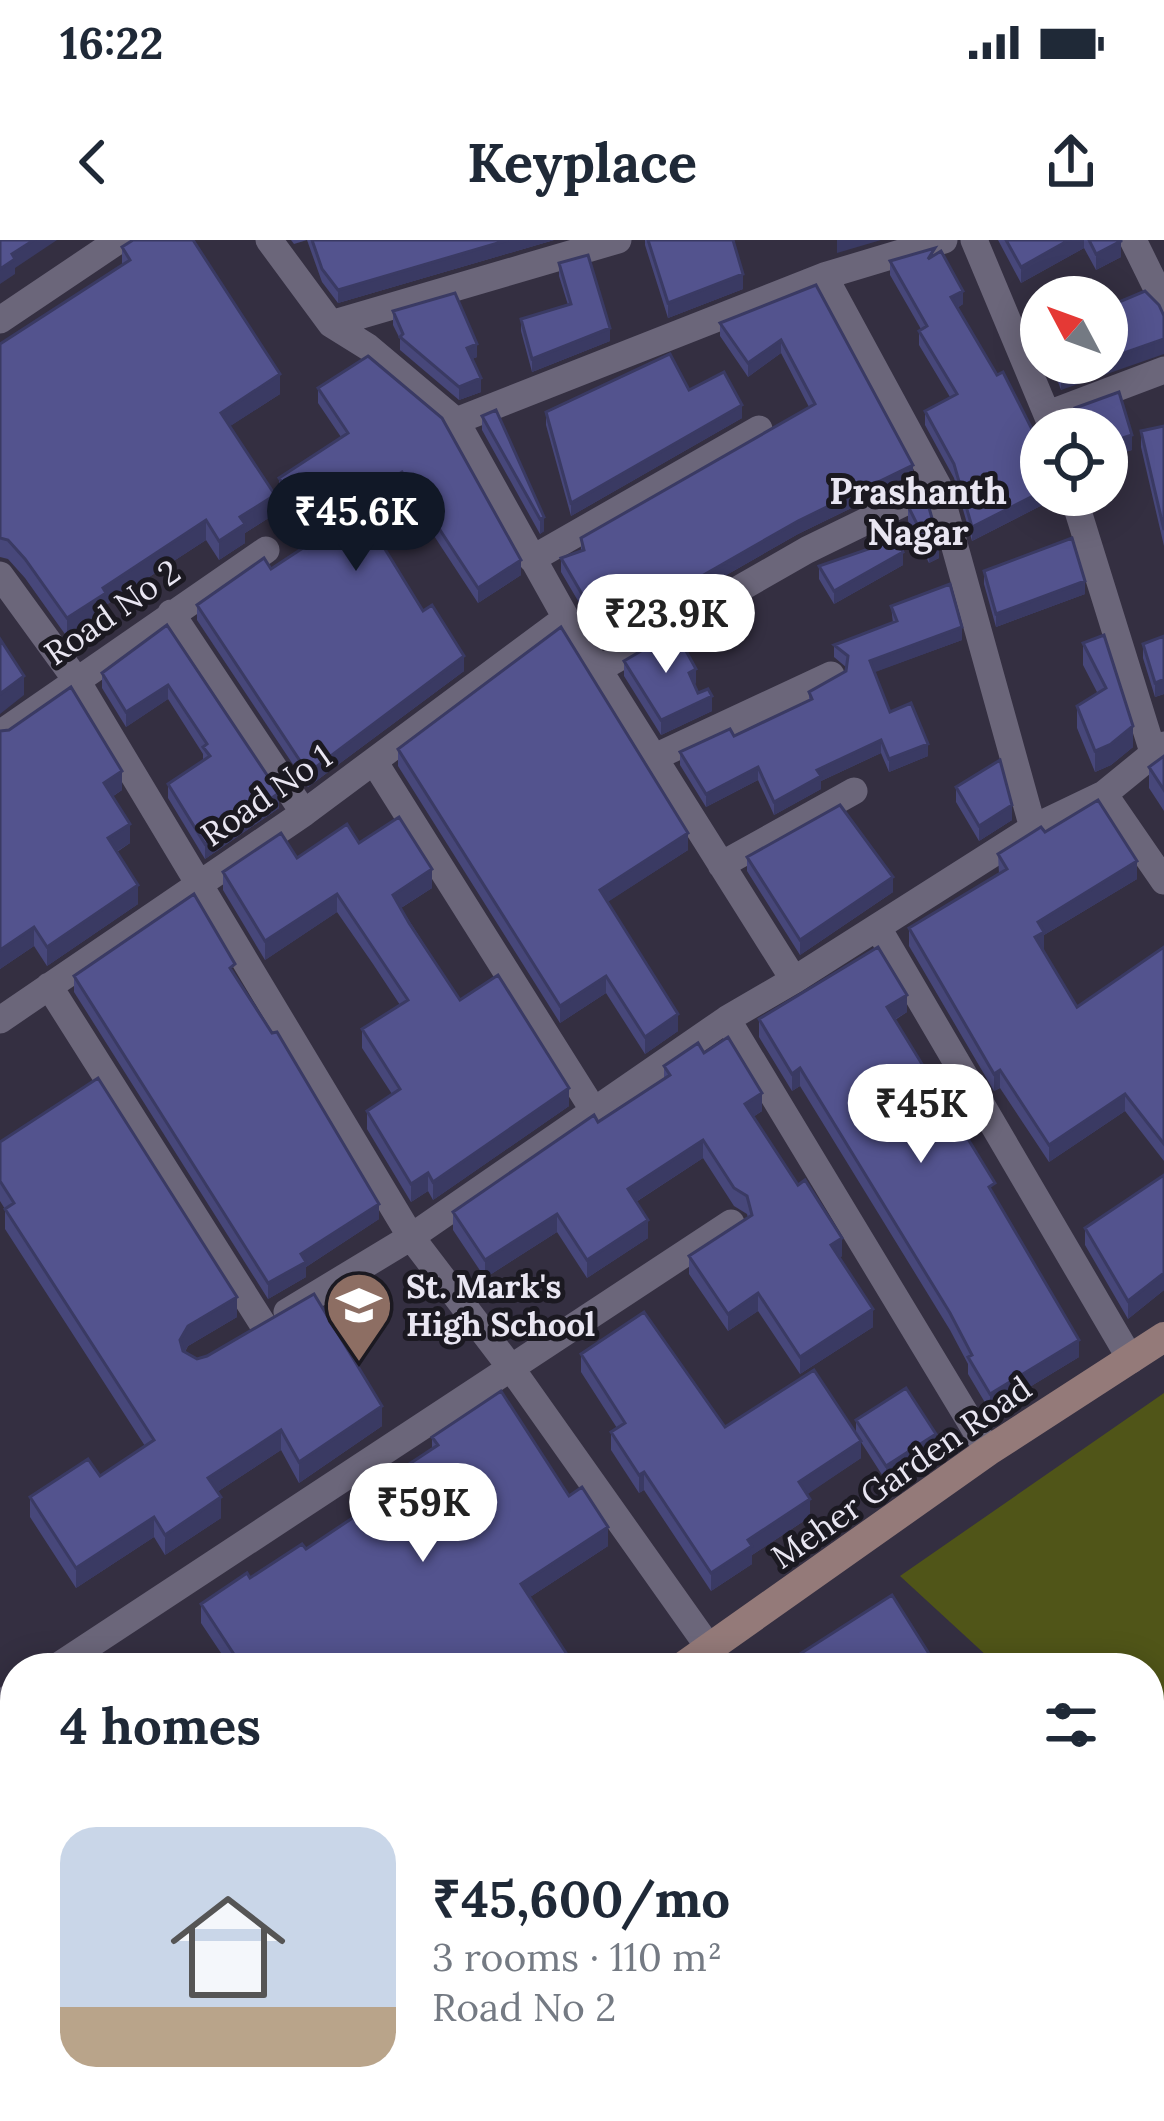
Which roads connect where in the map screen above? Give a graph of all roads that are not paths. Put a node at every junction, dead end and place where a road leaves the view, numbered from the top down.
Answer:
1 (119, 240) edge
2 (269, 240) edge
3 (618, 240) edge
4 (944, 240) edge
5 (974, 240) edge
6 (1133, 240) edge
7 (824, 276) junction
8 (1164, 303) edge
9 (0, 320) edge
10 (331, 324) junction
11 (1164, 370) edge
12 (1044, 408) edge
13 (1081, 408) edge
14 (456, 421) junction
15 (759, 428) dead end
16 (938, 486) junction
17 (1080, 516) edge
18 (266, 550) dead end
19 (532, 559) junction
20 (0, 575) edge
21 (171, 613) junction
22 (566, 618) junction
23 (598, 669) junction
24 (831, 675) edge
25 (77, 681) junction
26 (0, 734) edge
27 (1159, 749) edge
28 (655, 757) junction
29 (375, 763) junction
30 (854, 791) dead end
31 (1104, 794) junction
32 (304, 813) junction
33 (1033, 828) junction
34 (722, 865) junction
35 (1164, 881) edge
36 (197, 886) junction
37 (878, 928) junction
38 (794, 980) junction
39 (50, 986) junction
40 (727, 1019) junction
41 (0, 1020) edge
42 (594, 1111) junction
43 (731, 1223) edge
44 (411, 1237) junction
45 (1164, 1337) edge
46 (1131, 1360) junction
47 (511, 1368) junction
48 (988, 1451) junction
49 (710, 1649) junction
50 (78, 1653) edge
51 (704, 1653) edge

1 - 9 street
2 - 10 street
3 - 10 street
4 - 7 street
5 - 12 street
6 - 8 street
7 - 14 street
7 - 16 street
10 - 14 street
11 - 13 street
14 - 19 street
15 - 19 street
16 - 23 street
16 - 33 street
17 - 27 street
18 - 21 street, Road No 2
19 - 22 street
20 - 25 street
21 - 25 street, Road No 2
21 - 32 street
22 - 23 street
22 - 29 street, Road No 1
23 - 28 street
24 - 28 street
25 - 26 street, Road No 2
25 - 36 street
27 - 31 street
28 - 34 street
29 - 32 street, Road No 1
29 - 42 street
30 - 34 street
31 - 33 street
31 - 35 street
32 - 36 street, Road No 1
33 - 37 street
34 - 38 street
36 - 39 street, Road No 1
36 - 44 street
37 - 38 street
37 - 46 street
38 - 40 street
39 - 41 street, Road No 1
39 - 44 street
40 - 42 street
40 - 48 street
42 - 44 street
43 - 47 street
44 - 47 street
45 - 46 main road, Meher Garden Road
46 - 48 main road, Meher Garden Road
47 - 49 street
47 - 50 street
48 - 49 main road, Meher Garden Road
49 - 51 main road, Meher Garden Road

